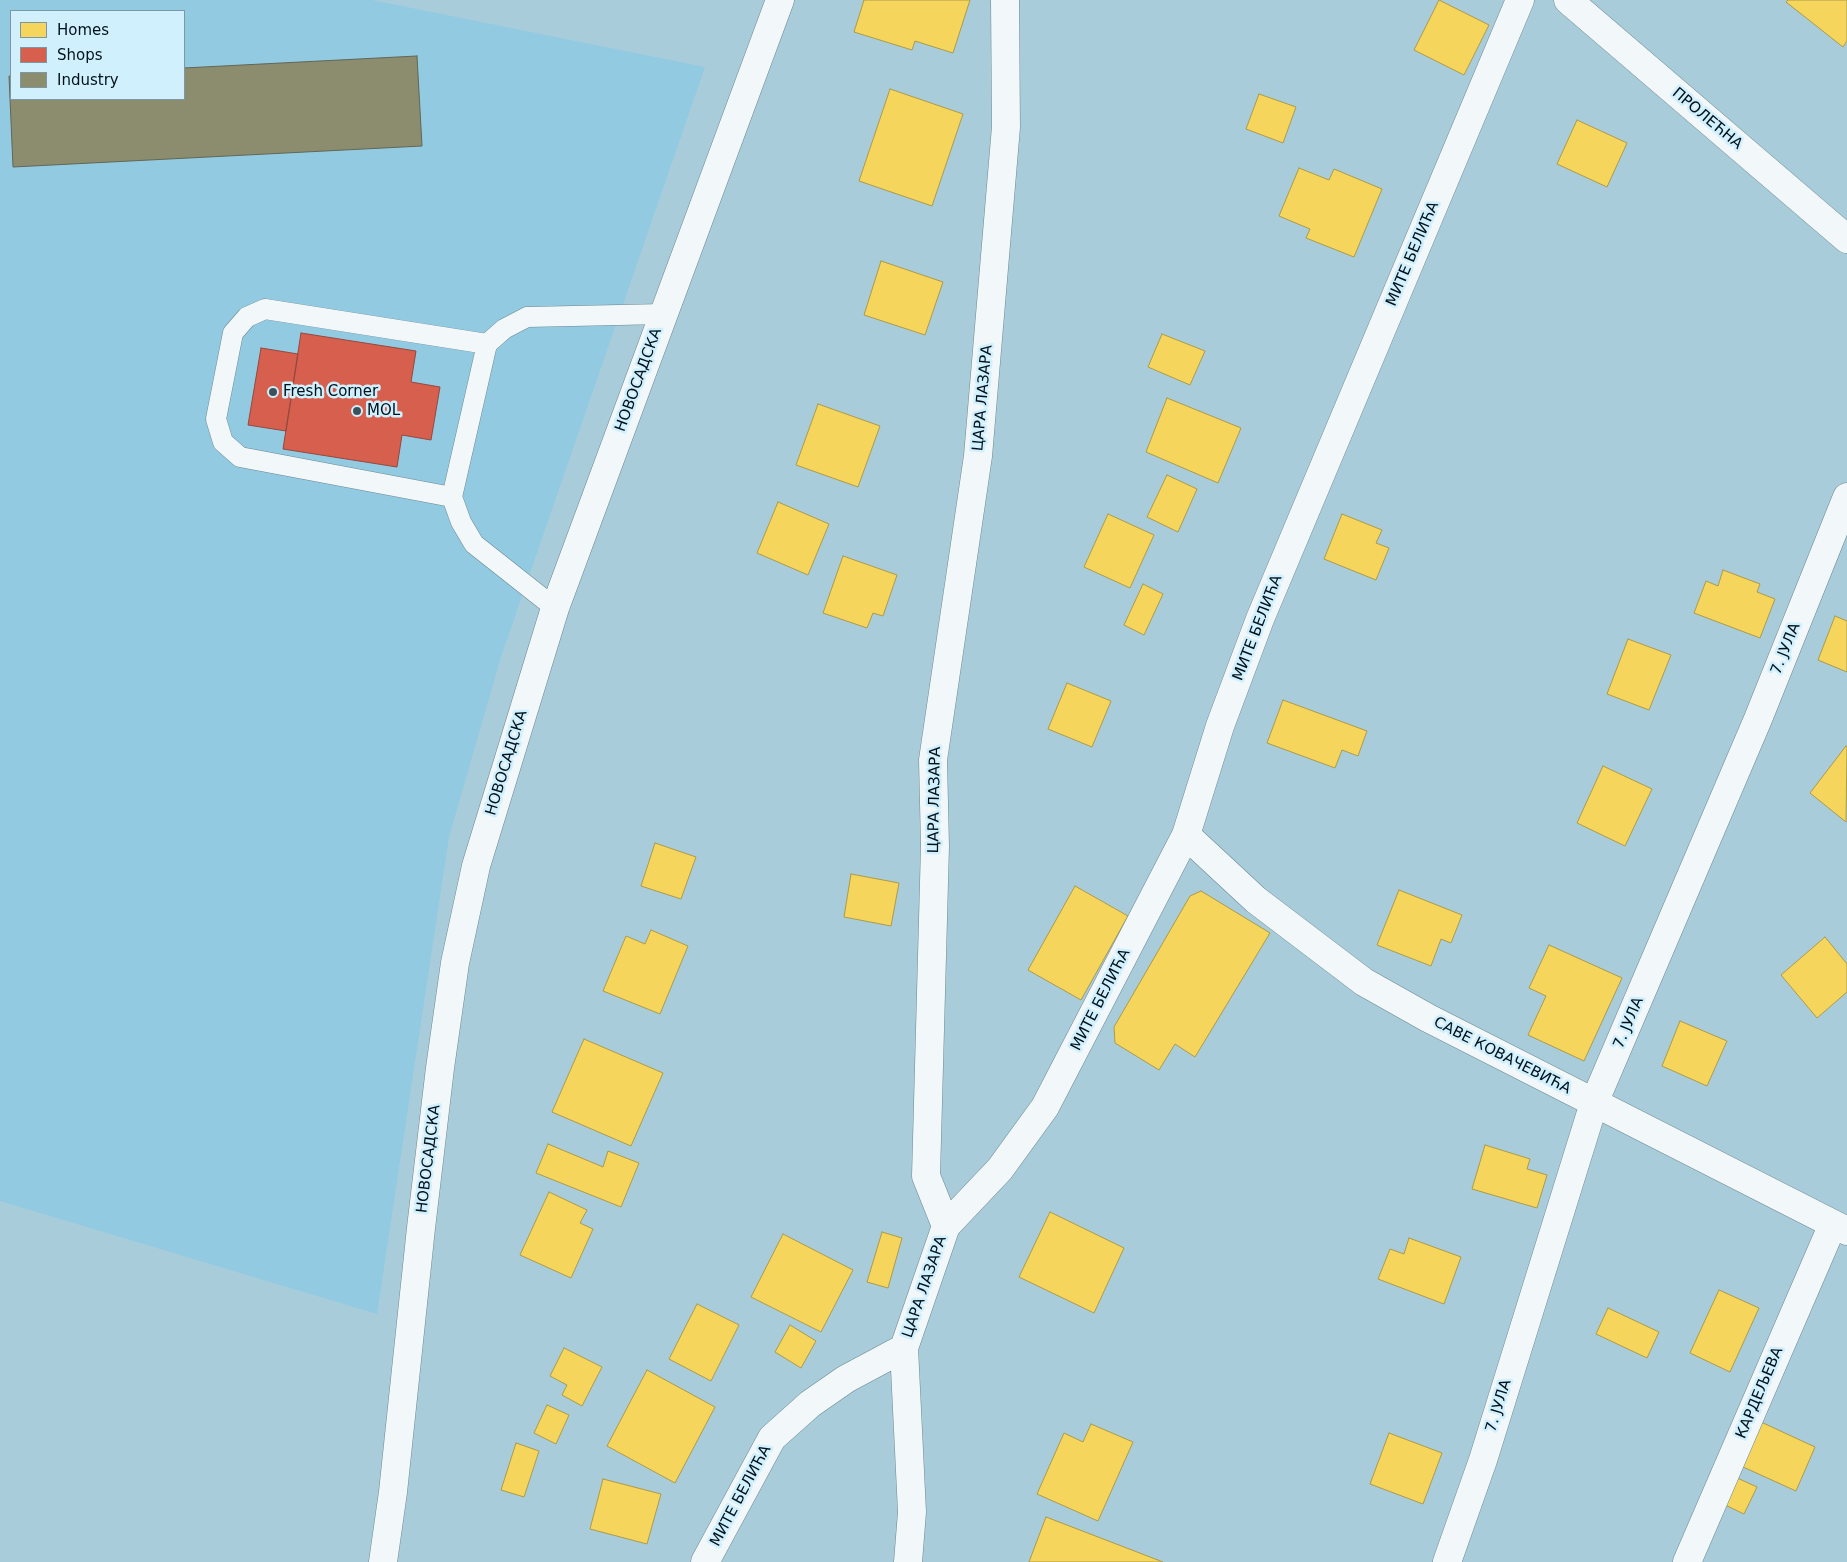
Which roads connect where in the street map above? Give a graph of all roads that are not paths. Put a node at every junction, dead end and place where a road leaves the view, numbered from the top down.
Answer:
1 (780, 0) edge
2 (1005, 0) edge
3 (1520, 0) edge
4 (1568, 0) edge
5 (1847, 239) edge
6 (664, 314) junction
7 (487, 344) junction
8 (452, 497) junction
9 (1847, 497) edge
10 (556, 608) junction
11 (1186, 835) junction
12 (1594, 1103) junction
13 (946, 1226) junction
14 (1840, 1228) edge
15 (904, 1348) junction
16 (383, 1562) edge
17 (705, 1562) edge
18 (908, 1562) edge
19 (1447, 1562) edge
20 (1687, 1562) edge

1 - 6 street, НОВОСАДСКА
2 - 13 street, ЦАРА ЛАЗАРА
3 - 11 street, МИТЕ БЕЛИЋА
4 - 5 street, ПРОЛЕЋНА
6 - 7 lane
6 - 10 street, НОВОСАДСКА
7 - 8 lane
7 - 8 lane
8 - 10 lane
9 - 12 street, 7. ЈУЛА
10 - 16 street, НОВОСАДСКА
11 - 12 street, САВЕ КОВАЧЕВИЋА
11 - 13 street, МИТЕ БЕЛИЋА
12 - 14 street, САВЕ КОВАЧЕВИЋА
12 - 19 street, 7. ЈУЛА
13 - 15 street, ЦАРА ЛАЗАРА
14 - 20 street, КАРДЕЉЕВА
15 - 17 street, МИТЕ БЕЛИЋА
15 - 18 street, ЦАРА ЛАЗАРА

